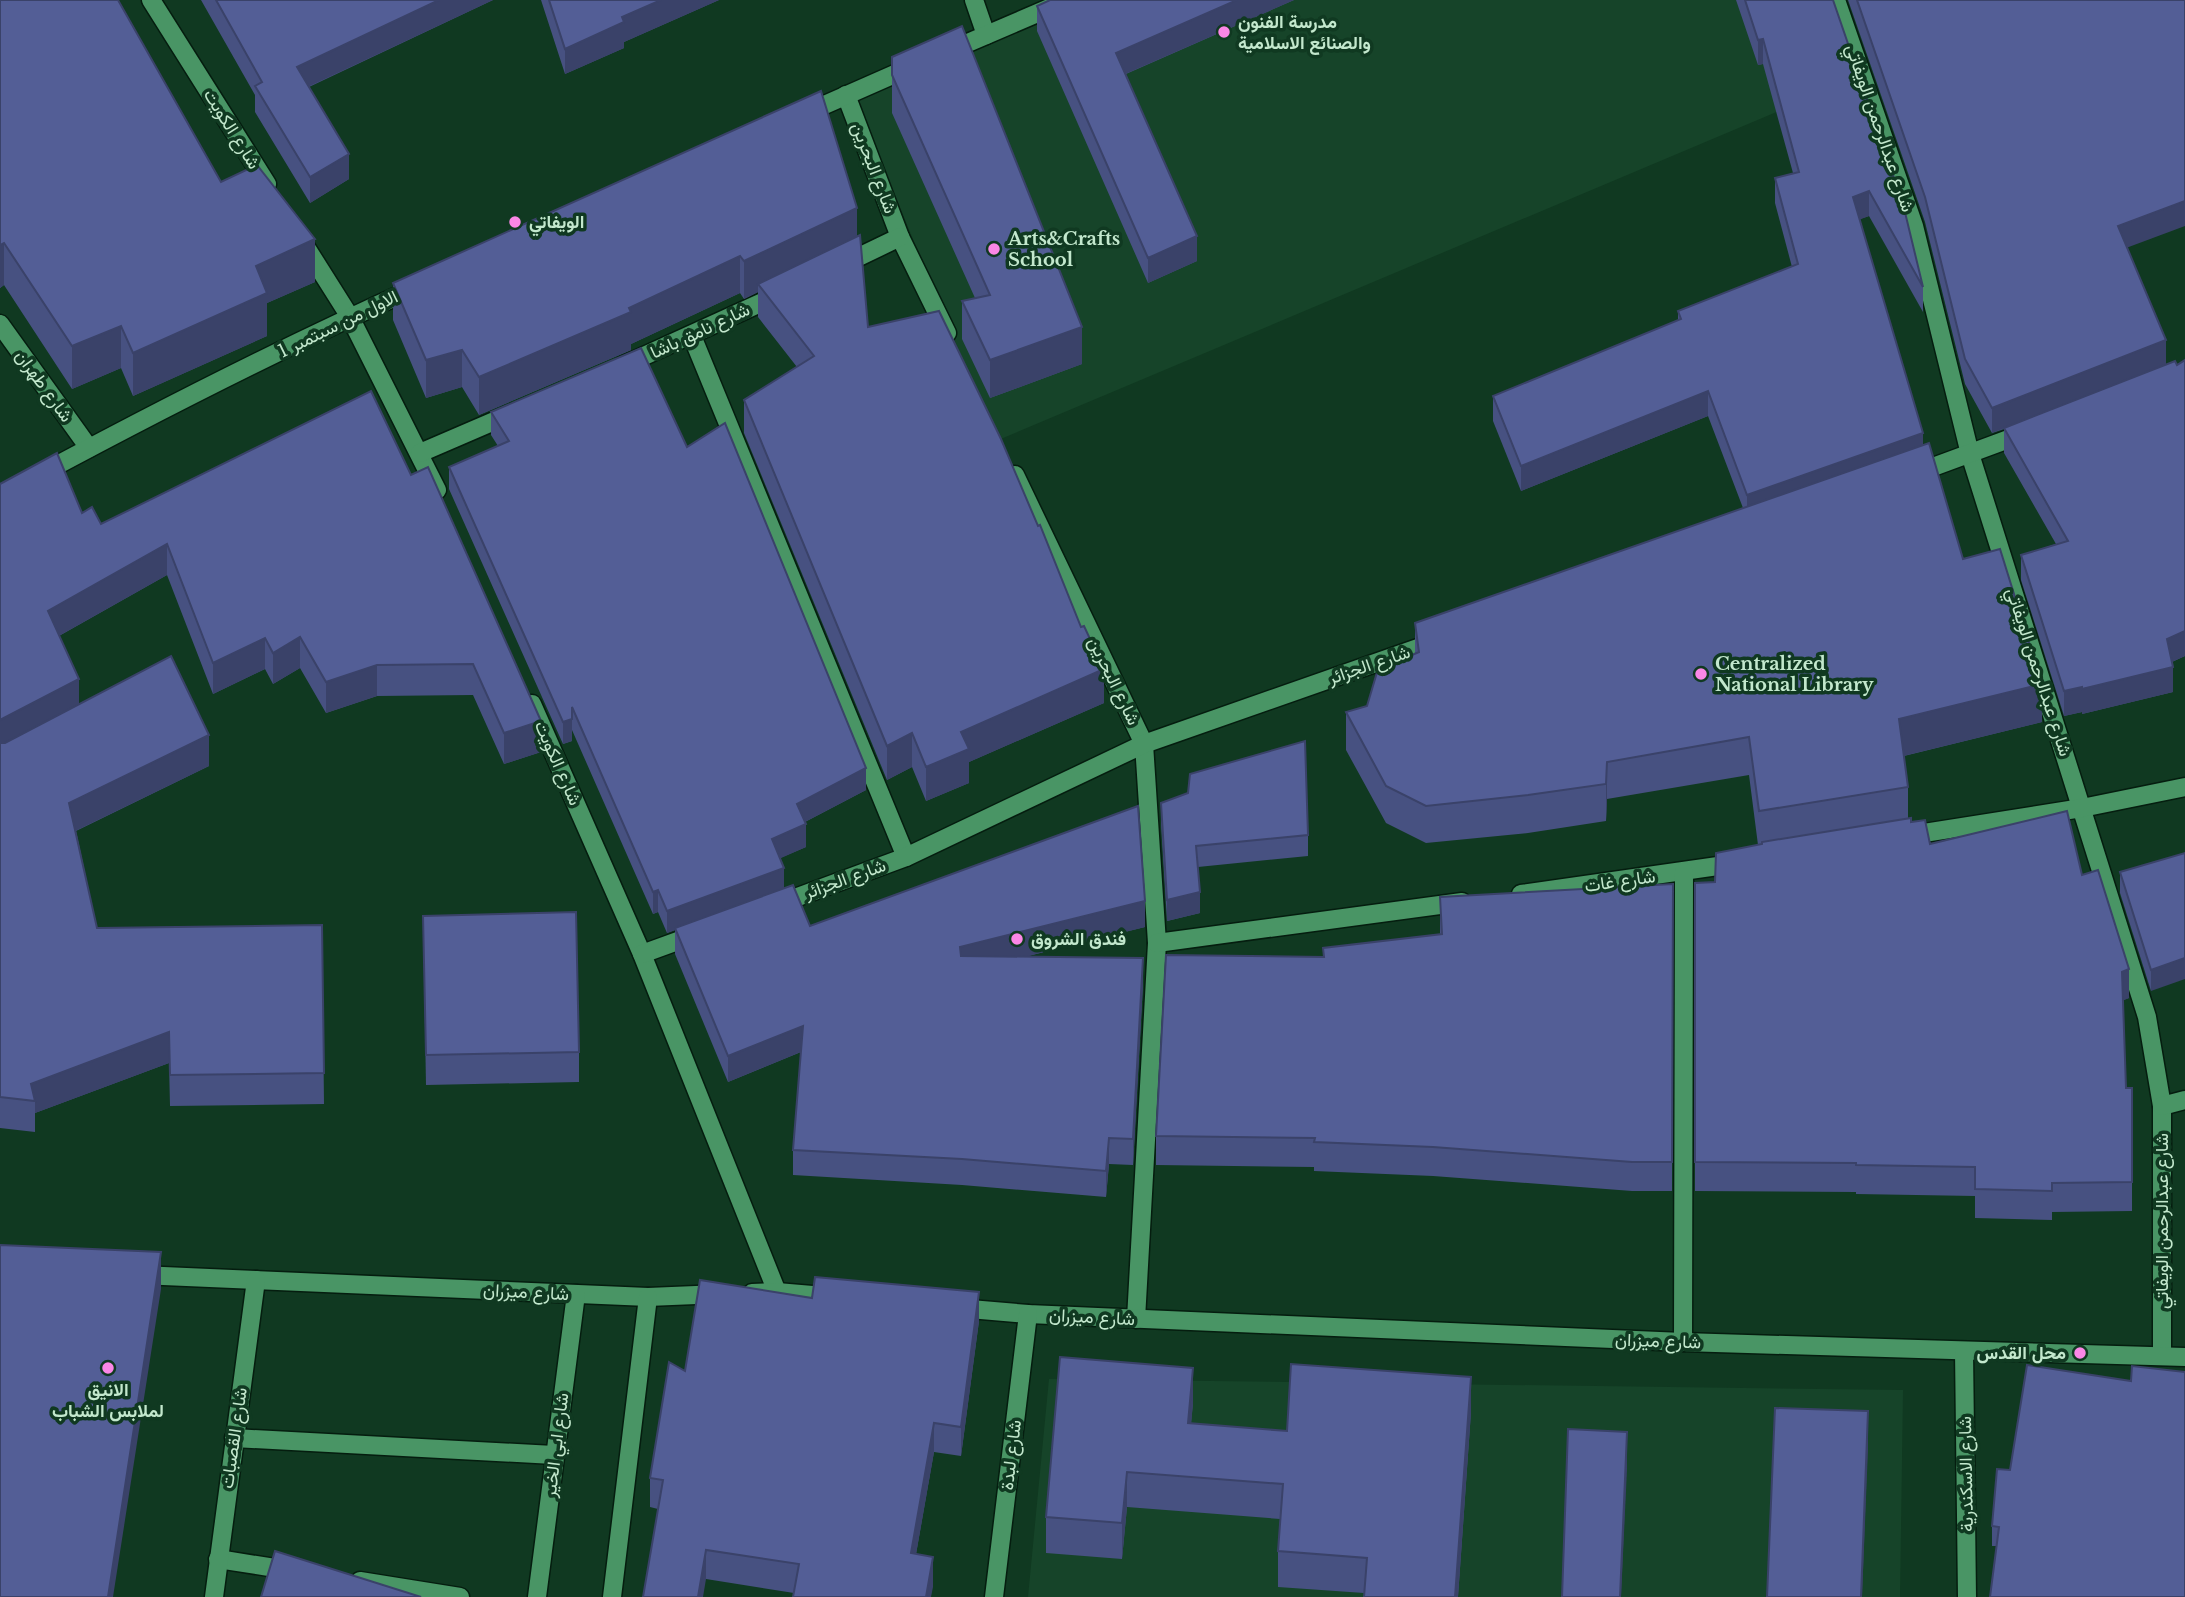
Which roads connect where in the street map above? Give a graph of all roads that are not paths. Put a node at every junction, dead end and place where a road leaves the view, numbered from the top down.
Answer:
1 (151, 0) edge
2 (974, 0) edge
3 (1068, 0) edge
4 (1836, 0) edge
5 (986, 35) junction
6 (846, 95) junction
7 (788, 121) edge
8 (276, 200) edge
9 (291, 223) edge
10 (900, 237) junction
11 (827, 272) edge
12 (426, 283) edge
13 (790, 289) edge
14 (350, 317) junction
15 (0, 324) edge
16 (692, 336) junction
17 (954, 348) edge
18 (606, 373) edge
19 (531, 405) edge
20 (2046, 425) edge
21 (89, 448) junction
22 (420, 453) junction
23 (1970, 454) junction
24 (1007, 460) edge
25 (1891, 482) edge
26 (0, 496) edge
27 (442, 501) edge
28 (1459, 634) edge
29 (525, 688) edge
30 (1144, 744) junction
31 (2185, 787) edge
32 (2082, 808) junction
33 (1890, 839) edge
34 (906, 857) junction
35 (1753, 861) edge
36 (1684, 872) junction
37 (1504, 896) edge
38 (1476, 900) edge
39 (755, 912) edge
40 (717, 926) edge
41 (1157, 943) junction
42 (642, 954) junction
43 (2185, 1100) edge
44 (2162, 1106) junction
45 (121, 1274) edge
46 (256, 1280) junction
47 (777, 1292) junction
48 (576, 1294) junction
49 (649, 1297) junction
50 (856, 1299) edge
51 (936, 1306) edge
52 (1028, 1314) junction
53 (1136, 1319) junction
54 (1683, 1342) junction
55 (1965, 1351) junction
56 (2162, 1356) junction
57 (2185, 1357) edge
58 (234, 1438) junction
59 (554, 1455) junction
60 (218, 1559) junction
61 (312, 1574) edge
62 (339, 1578) edge
63 (214, 1597) edge
64 (460, 1597) edge
65 (537, 1597) edge
66 (612, 1597) edge
67 (994, 1597) edge
68 (1967, 1597) edge

1 - 8 street, شارع الكويت
2 - 5 street
3 - 5 street
4 - 23 street, شارع عبدالرحمن الويفاتي
5 - 6 street
6 - 7 street
6 - 10 street, شارع البحرين
9 - 14 street
10 - 11 street
10 - 17 street, شارع البحرين
12 - 14 street, الاول من سبتمبر 1
13 - 16 street, شارع نامق باشا
14 - 21 street, الاول من سبتمبر 1
14 - 22 street
15 - 21 street, شارع طهران
16 - 18 street, شارع نامق باشا
16 - 34 street
19 - 22 street
20 - 23 street
21 - 26 street, الاول من سبتمبر 1
22 - 27 street
23 - 25 street
23 - 32 street, شارع عبدالرحمن الويفاتي
24 - 30 street, شارع البحرين
28 - 30 street, شارع الجزائر
29 - 42 street, شارع الكويت
30 - 34 street, شارع الجزائر
30 - 41 street, شارع البحرين
31 - 32 street
32 - 33 street
32 - 44 street, شارع عبدالرحمن الويفاتي
34 - 39 street, شارع الجزائر
35 - 36 street, شارع غات
36 - 37 street, شارع غات
36 - 54 street
38 - 41 street
40 - 42 street
41 - 53 street, شارع البحرين
42 - 47 street, شارع الكويت
43 - 44 street
44 - 56 street, شارع عبدالرحمن الويفاتي
45 - 46 street, شارع ميزران
46 - 48 street, شارع ميزران
46 - 58 street, شارع القصبات
47 - 49 street, شارع ميزران
47 - 50 street, شارع ميزران
48 - 49 street, شارع ميزران
48 - 59 street, شارع ابي الخير
49 - 66 street
51 - 52 street, شارع ميزران
52 - 53 street, شارع ميزران
52 - 67 street, شارع لبدة
53 - 54 street, شارع ميزران
54 - 55 street, شارع ميزران
55 - 56 street, شارع ميزران
55 - 68 street, شارع الاسكندرية
56 - 57 street, شارع ميزران
58 - 59 street
58 - 60 street, شارع القصبات
59 - 65 street, شارع ابي الخير
60 - 61 street
60 - 63 street, شارع القصبات
62 - 64 street

